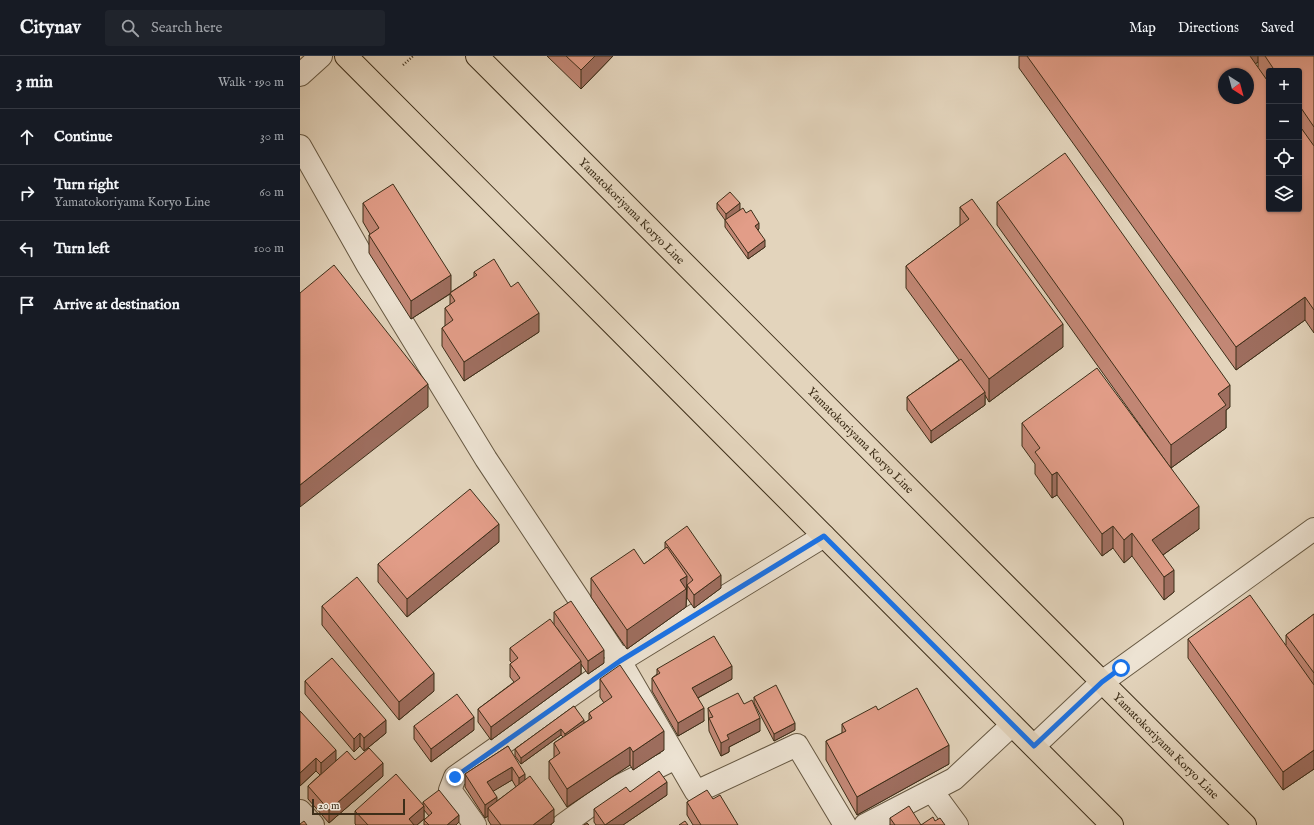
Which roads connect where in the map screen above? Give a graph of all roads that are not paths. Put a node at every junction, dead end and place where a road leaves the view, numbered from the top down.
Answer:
1 (321, 56) edge
2 (346, 56) edge
3 (477, 56) edge
4 (300, 75) edge
5 (300, 146) edge
6 (1314, 529) edge
7 (824, 536) junction
8 (620, 661) junction
9 (1102, 682) junction
10 (1012, 724) junction
11 (1034, 746) junction
12 (676, 758) junction
13 (932, 791) junction
14 (300, 811) edge
15 (313, 825) edge
16 (475, 825) edge
17 (563, 825) edge
18 (845, 825) edge
19 (865, 825) edge
20 (957, 825) edge
21 (1112, 825) edge
22 (1245, 825) edge

1 - 4 street
2 - 7 main road
3 - 9 main road, Yamatokoriyama Koryo Line
5 - 8 street
6 - 9 street
7 - 8 street
7 - 10 main road
8 - 12 street
8 - 16 street
9 - 11 street
9 - 22 main road, Yamatokoriyama Koryo Line
10 - 11 main road
10 - 13 street
11 - 21 main road
12 - 17 street
12 - 18 street
13 - 19 street
13 - 20 street
14 - 15 street

